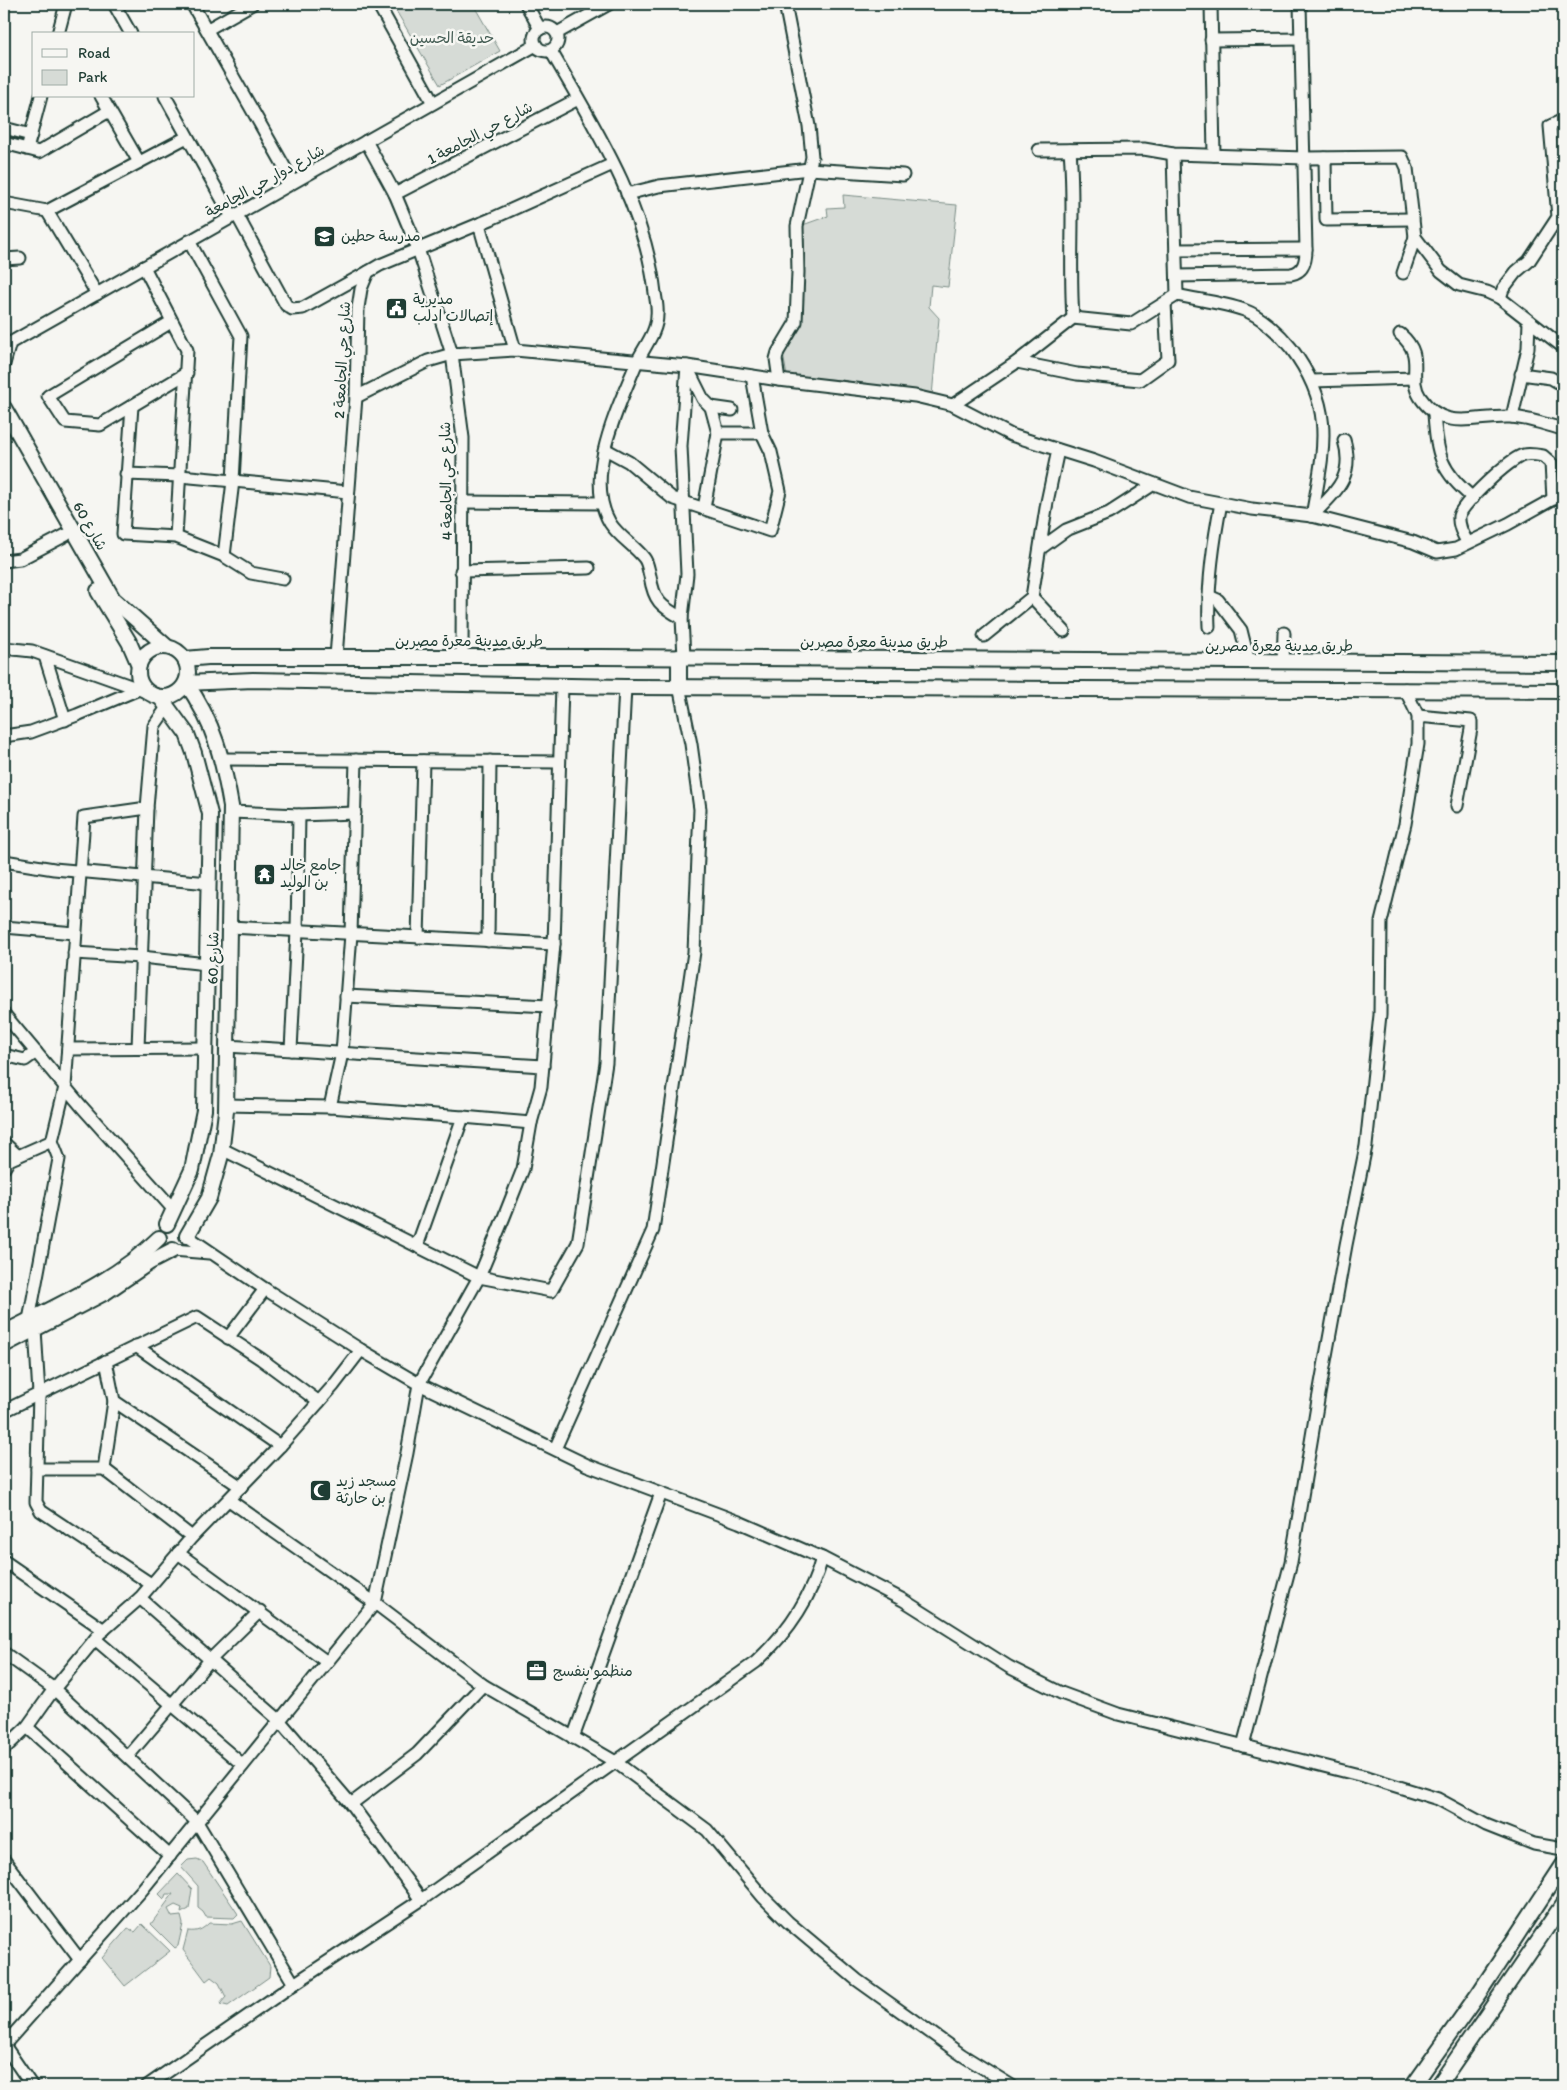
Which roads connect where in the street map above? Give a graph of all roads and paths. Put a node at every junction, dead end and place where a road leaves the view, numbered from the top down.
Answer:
1 (66, 4) edge
2 (114, 4) edge
3 (192, 4) edge
4 (252, 4) edge
5 (378, 4) edge
6 (526, 4) edge
7 (609, 4) edge
8 (785, 4) edge
9 (1211, 4) edge
10 (1300, 4) edge
11 (208, 29) junction
12 (540, 29) junction
13 (61, 31) edge
14 (130, 32) edge
15 (557, 33) junction
16 (1211, 40) junction
17 (1301, 40) junction
18 (536, 46) junction
19 (551, 51) junction
20 (40, 98) edge
21 (102, 98) edge
22 (166, 98) edge
23 (578, 99) junction
24 (433, 103) junction
25 (109, 111) junction
26 (1563, 120) edge
27 (4, 128) edge
28 (30, 135) junction
29 (187, 137) junction
30 (366, 141) junction
31 (4, 143) edge
32 (27, 149) junction
33 (1039, 150) dead end
34 (1070, 150) junction
35 (1173, 154) junction
36 (1214, 155) junction
37 (1305, 158) junction
38 (1325, 158) junction
39 (139, 162) junction
40 (613, 164) junction
41 (809, 169) junction
42 (904, 175) dead end
43 (293, 182) junction
44 (396, 194) junction
45 (627, 194) junction
46 (4, 203) edge
47 (46, 211) junction
48 (234, 216) junction
49 (1413, 219) junction
50 (479, 224) junction
51 (1415, 238) junction
52 (189, 241) junction
53 (418, 249) junction
54 (1306, 249) junction
55 (1176, 250) junction
56 (20, 258) dead end
57 (4, 259) edge
58 (144, 267) junction
59 (368, 272) junction
60 (1403, 273) dead end
61 (1177, 276) junction
62 (97, 294) junction
63 (1177, 295) junction
64 (1500, 298) junction
65 (1165, 302) junction
66 (1073, 318) junction
67 (1529, 321) junction
68 (172, 322) junction
69 (1400, 334) dead end
70 (7, 343) edge
71 (1563, 347) edge
72 (515, 350) junction
73 (452, 354) junction
74 (637, 361) junction
75 (1017, 362) junction
76 (4, 364) edge
77 (687, 366) junction
78 (187, 373) junction
79 (1521, 374) junction
80 (752, 376) junction
81 (1415, 378) junction
82 (779, 380) junction
83 (1312, 381) junction
84 (1563, 385) edge
85 (356, 397) junction
86 (707, 403) junction
87 (953, 405) junction
88 (132, 406) junction
89 (4, 408) edge
90 (683, 408) junction
91 (732, 410) dead end
92 (1434, 414) junction
93 (1512, 417) junction
94 (4, 425) edge
95 (1563, 429) edge
96 (718, 433) junction
97 (762, 433) junction
98 (1344, 440) dead end
99 (605, 449) junction
100 (1058, 450) junction
101 (126, 474) junction
102 (180, 476) junction
103 (233, 481) junction
104 (1154, 484) junction
105 (348, 492) junction
106 (1473, 498) junction
107 (1558, 498) edge
108 (683, 500) junction
109 (462, 502) junction
110 (601, 503) junction
111 (1221, 503) junction
112 (704, 508) junction
113 (1312, 516) junction
114 (66, 535) junction
115 (176, 537) junction
116 (1467, 542) junction
117 (1041, 548) junction
118 (224, 556) junction
119 (4, 561) edge
120 (589, 568) dead end
121 (461, 571) junction
122 (283, 579) dead end
123 (1209, 596) junction
124 (1032, 597) junction
125 (682, 618) junction
126 (1209, 627) dead end
127 (1064, 631) dead end
128 (1284, 632) dead end
129 (984, 636) dead end
130 (166, 646) junction
131 (4, 648) edge
132 (45, 656) junction
133 (336, 657) junction
134 (462, 657) junction
135 (682, 657) junction
136 (185, 658) junction
137 (1249, 662) junction
138 (1283, 662) junction
139 (1563, 663) edge
140 (139, 665) junction
141 (186, 683) junction
142 (562, 686) junction
143 (680, 686) junction
144 (625, 687) junction
145 (139, 689) junction
146 (1405, 689) junction
147 (1563, 691) edge
148 (160, 700) junction
149 (1418, 716) junction
150 (65, 720) junction
151 (209, 724) junction
152 (188, 734) junction
153 (4, 736) edge
154 (223, 759) junction
155 (356, 760) junction
156 (423, 760) junction
157 (490, 761) junction
158 (559, 762) junction
159 (1457, 806) dead end
160 (147, 808) junction
161 (231, 812) junction
162 (355, 813) junction
163 (299, 815) junction
164 (4, 860) edge
165 (80, 870) junction
166 (144, 876) junction
167 (209, 883) junction
168 (4, 927) edge
169 (230, 927) junction
170 (296, 931) junction
171 (75, 933) junction
172 (351, 934) junction
173 (418, 937) junction
174 (488, 941) junction
175 (554, 944) junction
176 (74, 953) junction
177 (141, 957) junction
178 (207, 964) junction
179 (346, 996) junction
180 (549, 1006) junction
181 (4, 1014) edge
182 (227, 1046) junction
183 (138, 1048) junction
184 (206, 1048) junction
185 (68, 1049) junction
186 (291, 1050) junction
187 (36, 1052) junction
188 (342, 1053) junction
189 (4, 1055) edge
190 (543, 1066) junction
191 (65, 1087) junction
192 (226, 1105) junction
193 (330, 1107) junction
194 (463, 1117) junction
195 (531, 1123) junction
196 (52, 1141) junction
197 (4, 1143) edge
198 (222, 1149) junction
199 (18, 1156) junction
200 (4, 1168) edge
201 (174, 1210) junction
202 (167, 1224) junction
203 (187, 1236) junction
204 (159, 1238) junction
205 (417, 1246) junction
206 (173, 1250) junction
207 (210, 1253) junction
208 (479, 1277) junction
209 (265, 1289) junction
210 (32, 1325) junction
211 (4, 1333) edge
212 (228, 1338) junction
213 (4, 1345) edge
214 (136, 1346) junction
215 (361, 1350) junction
216 (106, 1361) junction
217 (418, 1384) junction
218 (39, 1394) junction
219 (114, 1401) junction
220 (319, 1402) junction
221 (4, 1411) edge
222 (280, 1446) junction
223 (555, 1449) junction
224 (37, 1469) junction
225 (104, 1469) junction
226 (241, 1487) junction
227 (661, 1493) junction
228 (229, 1500) junction
229 (192, 1537) junction
230 (178, 1553) junction
231 (822, 1558) junction
232 (4, 1561) edge
233 (151, 1584) junction
234 (140, 1598) junction
235 (375, 1603) junction
236 (260, 1611) junction
237 (104, 1630) junction
238 (95, 1639) junction
239 (4, 1653) edge
240 (210, 1660) junction
241 (327, 1662) junction
242 (483, 1685) junction
243 (54, 1689) junction
244 (171, 1705) junction
245 (279, 1720) junction
246 (27, 1726) junction
247 (573, 1738) junction
248 (1243, 1746) junction
249 (4, 1749) edge
250 (128, 1756) junction
251 (614, 1761) junction
252 (243, 1765) junction
253 (351, 1804) junction
254 (197, 1822) junction
255 (1563, 1849) edge
256 (170, 1856) junction
257 (4, 1860) edge
258 (1563, 1865) edge
259 (421, 1900) junction
260 (1563, 1904) edge
261 (80, 1960) junction
262 (294, 1984) junction
263 (4, 2045) edge
264 (32, 2086) edge
265 (147, 2086) edge
266 (1012, 2086) edge
267 (1414, 2086) edge
268 (1438, 2086) edge

1 - 13 street
2 - 14 street
3 - 11 street
4 - 11 street
5 - 24 street
6 - 12 street
7 - 15 street
8 - 41 street
9 - 16 street
10 - 17 street
11 - 43 street
12 - 15 street
12 - 18 street
15 - 19 street
16 - 17 street
16 - 36 street
17 - 37 street
18 - 19 street
18 - 24 street, شارع دوار حي الجامعة
19 - 23 street
20 - 28 street
21 - 25 street
22 - 29 street
23 - 40 street
23 - 44 street, شارع حي الجامعة 1
24 - 30 street, شارع دوار حي الجامعة
25 - 32 street
25 - 39 street
26 - 64 street
27 - 28 street
28 - 32 street
29 - 39 street
29 - 48 street
30 - 43 street, شارع دوار حي الجامعة
30 - 44 street, شارع حي الجامعة 4
31 - 32 street
33 - 34 street
34 - 35 street
34 - 66 street
35 - 36 street
35 - 55 street
36 - 37 street
37 - 38 street
37 - 54 street
38 - 49 street
38 - 49 street
39 - 47 street
40 - 45 street
40 - 50 street
41 - 42 street
41 - 45 street
41 - 82 street
43 - 48 street, شارع دوار حي الجامعة
44 - 53 street, شارع حي الجامعة 4
45 - 74 street
46 - 47 street
47 - 62 street
48 - 52 street, شارع دوار حي الجامعة
48 - 59 street
49 - 51 street
50 - 53 street
50 - 72 street
51 - 60 street
51 - 64 street
52 - 58 street, شارع دوار حي الجامعة
52 - 103 street
53 - 59 street
53 - 73 street, شارع حي الجامعة 4
54 - 55 street
54 - 61 street
55 - 61 street
56 - 57 street
58 - 62 street, شارع دوار حي الجامعة
58 - 68 street
59 - 85 street, شارع حي الجامعة 2
61 - 63 street
62 - 70 street, شارع دوار حي الجامعة
63 - 65 street
63 - 83 street
64 - 67 street
65 - 66 street
65 - 75 street
66 - 75 street
67 - 71 street
67 - 79 street
68 - 78 street
68 - 88 street
69 - 81 street
70 - 76 street, شارع دوار حي الجامعة
72 - 73 street
72 - 74 street
73 - 85 street
73 - 109 street, شارع حي الجامعة 4
74 - 77 street
74 - 99 street
75 - 87 street
77 - 80 street
77 - 86 street
77 - 90 street
78 - 88 street
78 - 102 street
79 - 84 street
79 - 93 street
80 - 82 street
80 - 97 street
81 - 83 street
81 - 92 street
82 - 87 street
83 - 113 street
85 - 105 street, شارع حي الجامعة 2
86 - 90 street
86 - 91 street
86 - 96 street
87 - 100 street
88 - 101 street
89 - 130 main road, شارع 60
90 - 108 street
92 - 93 street
92 - 106 street
93 - 95 street
94 - 114 main road, شارع 60
96 - 97 street
96 - 112 street
97 - 112 street
98 - 113 street
99 - 108 street
99 - 110 street
100 - 104 street
100 - 117 street
101 - 102 street
101 - 115 street
102 - 103 street
102 - 115 street
103 - 105 street
103 - 118 street
104 - 111 street
104 - 117 street
105 - 133 street, شارع حي الجامعة 2
106 - 107 street
106 - 116 street
107 - 116 street
108 - 112 street
108 - 125 street
109 - 110 street
109 - 121 street, شارع حي الجامعة 4
110 - 125 street
111 - 113 street
111 - 123 street
113 - 116 street
114 - 119 street
114 - 140 main road, شارع 60
115 - 118 street
117 - 124 street
118 - 122 street
120 - 121 street
121 - 134 street, شارع حي الجامعة 4
123 - 126 street
123 - 137 street
124 - 127 street
124 - 129 street
125 - 135 street
128 - 138 street
130 - 136 main road
130 - 140 main road
131 - 132 street
132 - 145 street
132 - 150 street
133 - 134 main road, طريق مدينة معرة مصرين
133 - 136 main road, طريق مدينة معرة مصرين
134 - 135 main road, طريق مدينة معرة مصرين
135 - 137 main road, طريق مدينة معرة مصرين
135 - 143 main road
136 - 141 main road
137 - 138 main road, طريق مدينة معرة مصرين
138 - 139 main road, طريق مدينة معرة مصرين
140 - 148 main road
141 - 142 main road
141 - 148 main road
141 - 151 main road, شارع 60
142 - 144 main road
142 - 158 street
143 - 144 main road
143 - 146 main road
143 - 223 street
144 - 208 street
145 - 148 street
145 - 150 street
146 - 147 main road
146 - 149 street
148 - 152 main road, شارع 60
148 - 160 street
149 - 159 street
149 - 248 street
150 - 153 street
151 - 152 main road
151 - 154 main road, شارع 60
152 - 167 main road, شارع 60
154 - 155 street
154 - 161 main road, شارع 60
155 - 156 street
155 - 162 street
156 - 157 street
156 - 173 street
157 - 158 street
157 - 174 street
158 - 175 street
160 - 165 street
160 - 166 street
161 - 163 street
161 - 169 main road, شارع 60
162 - 163 street
162 - 172 street
163 - 170 street
164 - 165 street
165 - 166 street
165 - 171 street
166 - 167 street
166 - 177 street
167 - 178 main road, شارع 60
168 - 171 street
169 - 170 street
169 - 182 main road, شارع 60
170 - 172 street
170 - 186 street
171 - 176 street
172 - 173 street
172 - 179 street
173 - 174 street
174 - 175 street
175 - 180 street
176 - 177 street
176 - 185 street
177 - 178 street
177 - 183 street
178 - 184 main road, شارع 60
179 - 180 street
179 - 188 street
180 - 190 street
181 - 187 street
182 - 186 street
182 - 192 main road, شارع 60
183 - 184 street
183 - 185 street
184 - 201 main road, شارع 60
185 - 191 street
186 - 188 street
187 - 189 street
187 - 191 street
188 - 190 street
188 - 193 street
190 - 195 street
191 - 196 street
191 - 201 street
192 - 193 street
192 - 198 main road, شارع 60
193 - 194 street
194 - 195 street
194 - 205 street
195 - 208 street
196 - 199 street
196 - 210 street
197 - 199 street
198 - 203 main road, شارع 60
198 - 205 street
199 - 200 street
201 - 202 main road, شارع 60
202 - 203 main road
202 - 204 main road
203 - 206 main road
203 - 207 street
204 - 206 main road
204 - 210 main road
205 - 208 street
206 - 207 street
206 - 210 main road
207 - 209 street
208 - 217 street
209 - 212 street
209 - 215 street
210 - 211 main road
210 - 213 main road
210 - 218 street
212 - 214 street
212 - 220 street
214 - 216 street
214 - 222 street
215 - 217 street
215 - 220 street
216 - 218 street
216 - 219 street
217 - 223 street
217 - 235 street
218 - 221 street
218 - 224 street
219 - 225 street
219 - 226 street
220 - 222 street
222 - 226 street
223 - 227 street
224 - 225 street
224 - 233 street
225 - 229 street
226 - 228 street
227 - 231 street
227 - 247 street
228 - 229 street
228 - 235 street
229 - 230 street
230 - 233 street
230 - 236 street
231 - 248 street
231 - 251 street
232 - 237 street
233 - 234 street
234 - 237 street
234 - 240 street
235 - 241 street
235 - 242 street
236 - 240 street
236 - 241 street
237 - 238 street
238 - 243 street
238 - 244 street
239 - 243 street
240 - 244 street
240 - 245 street
241 - 245 street
242 - 247 street
242 - 253 street
243 - 246 street
243 - 250 street
244 - 250 street
244 - 252 street
245 - 252 street
245 - 253 street
246 - 249 street
246 - 256 street
247 - 251 street
248 - 255 street
250 - 254 street
251 - 259 street
251 - 266 street
252 - 254 street
253 - 259 street
254 - 256 street
254 - 262 street
256 - 261 street
257 - 261 street
258 - 267 main road
259 - 262 street
260 - 268 main road
261 - 263 street
262 - 265 street
263 - 264 street

